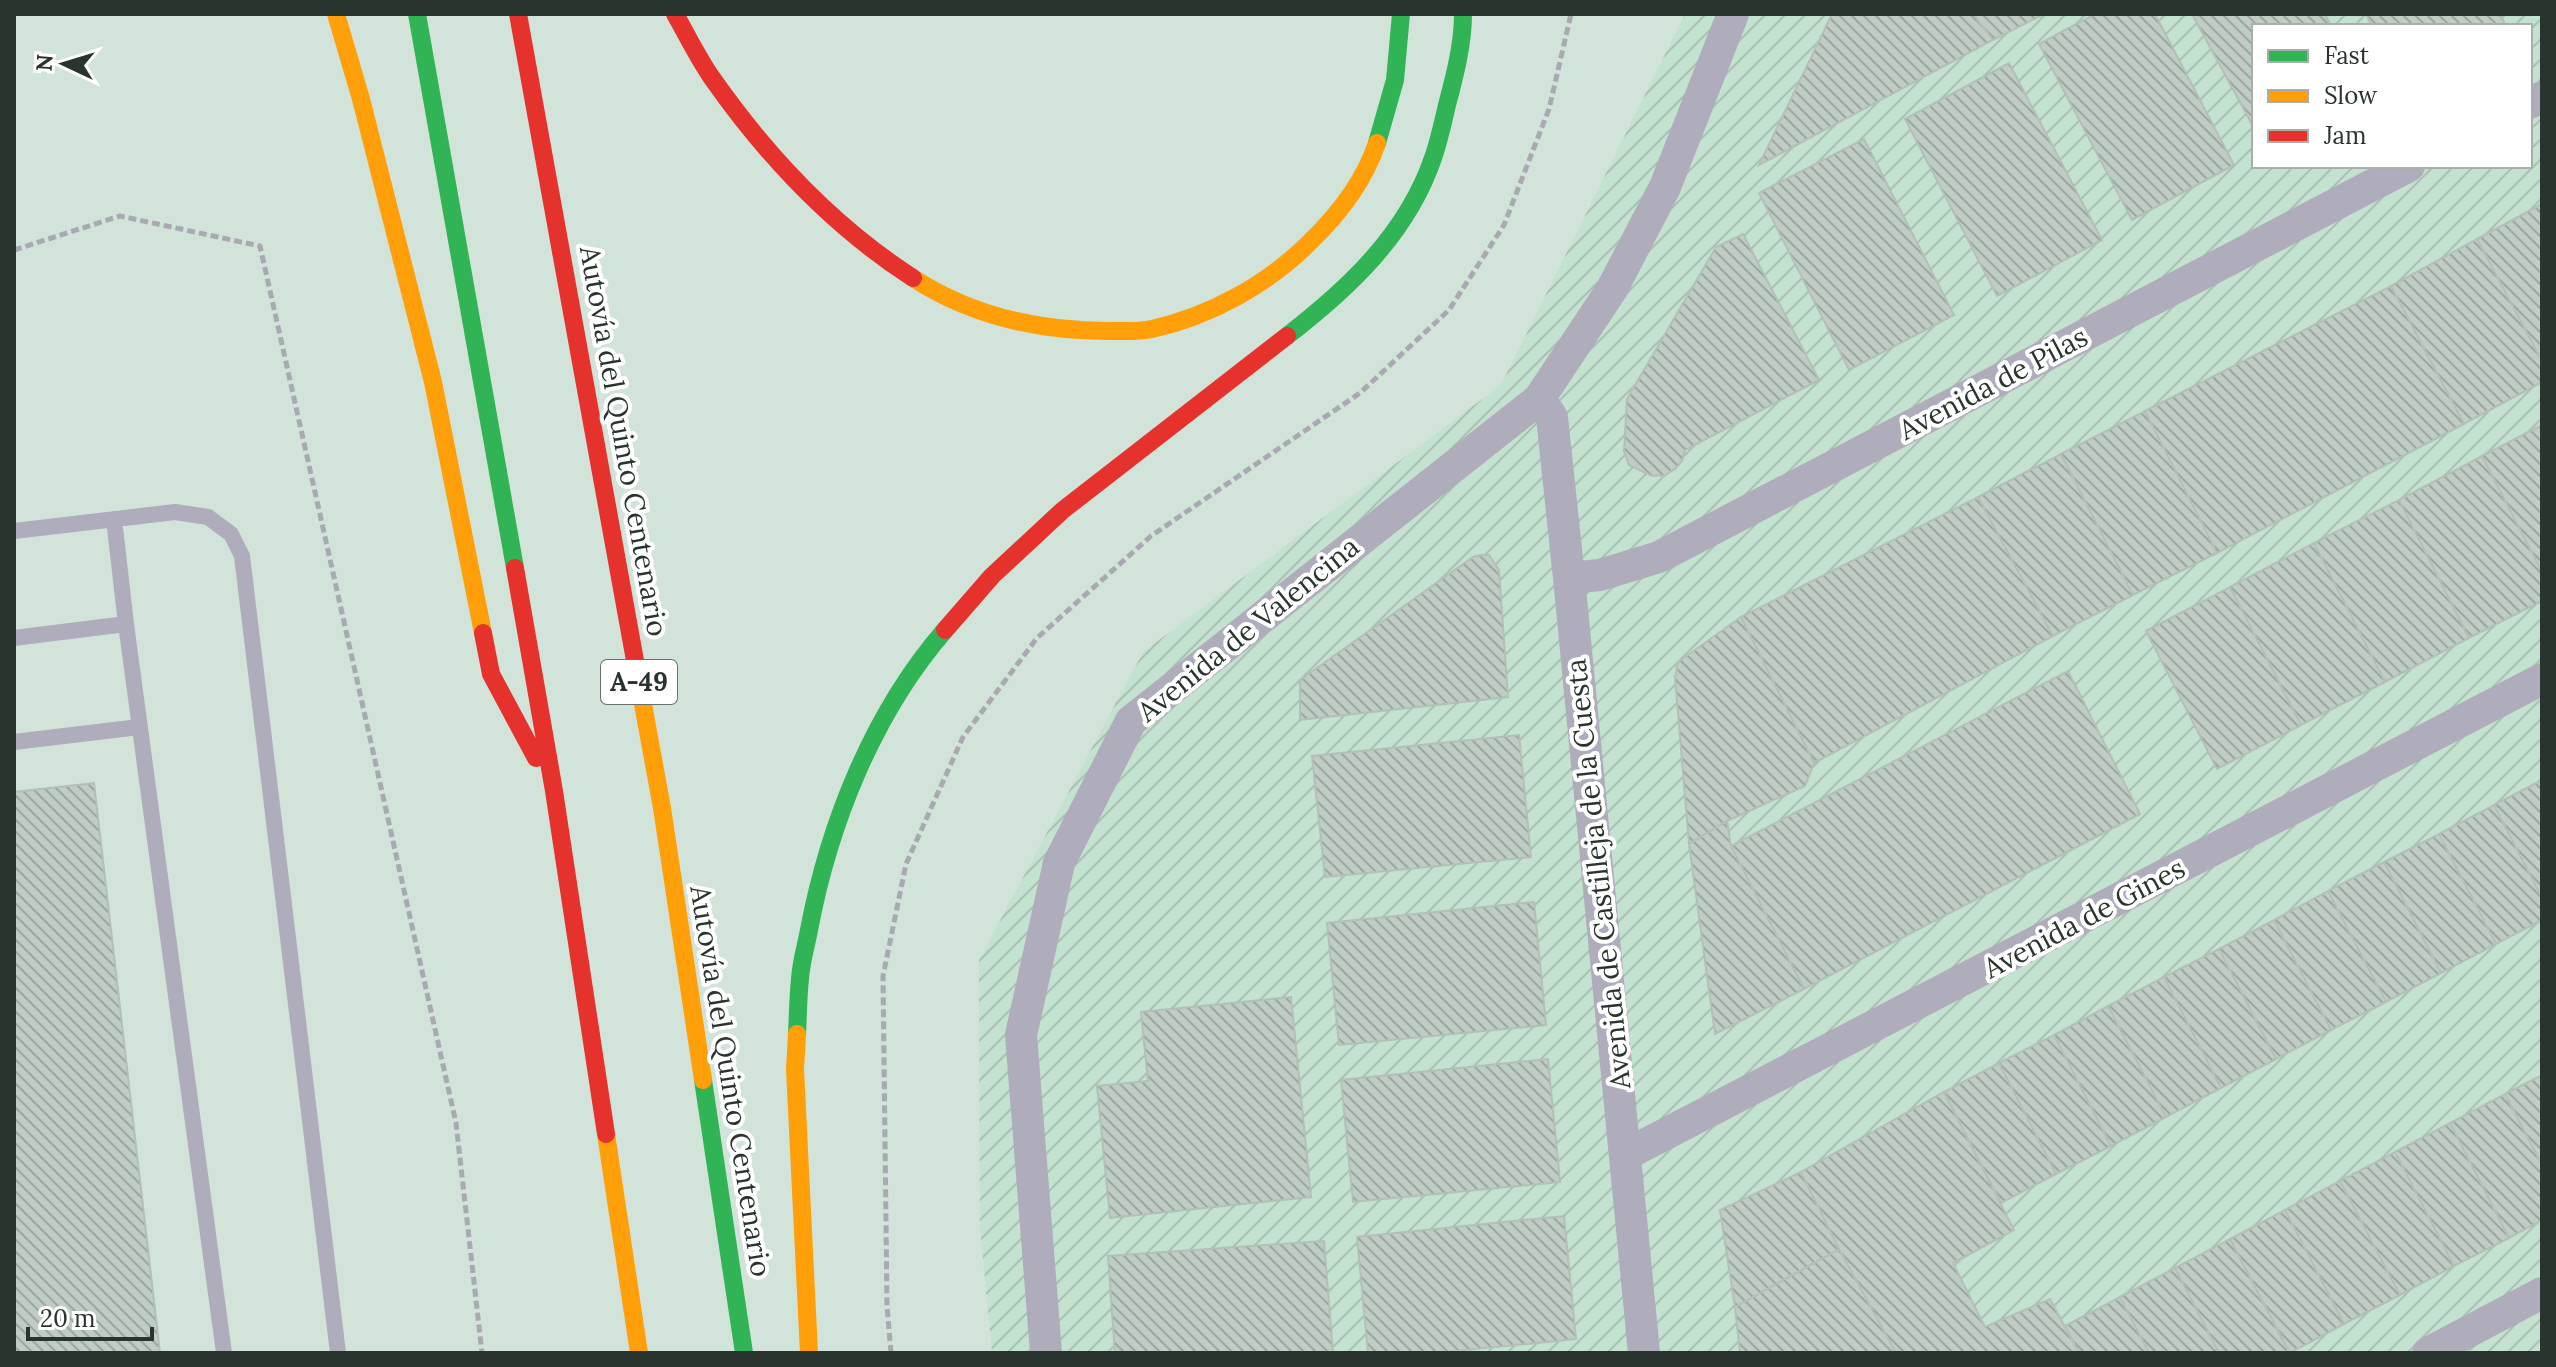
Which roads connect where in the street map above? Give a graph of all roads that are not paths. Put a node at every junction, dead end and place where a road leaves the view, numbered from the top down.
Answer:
1 (336, 14) edge
2 (417, 14) edge
3 (518, 14) edge
4 (675, 14) edge
5 (1401, 14) edge
6 (1463, 14) edge
7 (1733, 14) edge
8 (2405, 168) edge
9 (1539, 399) junction
10 (114, 519) junction
11 (14, 531) edge
12 (1569, 578) junction
13 (126, 624) junction
14 (14, 638) edge
15 (2542, 679) edge
16 (139, 727) junction
17 (14, 742) edge
18 (554, 791) junction
19 (1625, 1155) junction
20 (2542, 1293) edge
21 (224, 1353) edge
22 (338, 1353) edge
23 (639, 1353) edge
24 (744, 1353) edge
25 (809, 1353) edge
26 (1046, 1353) edge
27 (1644, 1353) edge
28 (2428, 1353) edge

1 - 18 highway
2 - 18 highway
3 - 24 highway, Autovía del Quinto Centenario / A-49
4 - 5 highway
6 - 25 highway
7 - 9 street, Avenida de Valencina
8 - 12 street, Avenida de Pilas
9 - 12 street, Avenida de Castilleja de la Cuesta
9 - 26 street, Avenida de Valencina
10 - 11 lane
10 - 13 lane
10 - 22 lane
12 - 19 street, Avenida de Castilleja de la Cuesta
13 - 14 lane
13 - 16 lane
15 - 19 street, Avenida de Gines
16 - 17 lane
16 - 21 lane
18 - 23 highway
19 - 27 street, Avenida de Castilleja de la Cuesta
20 - 28 street

